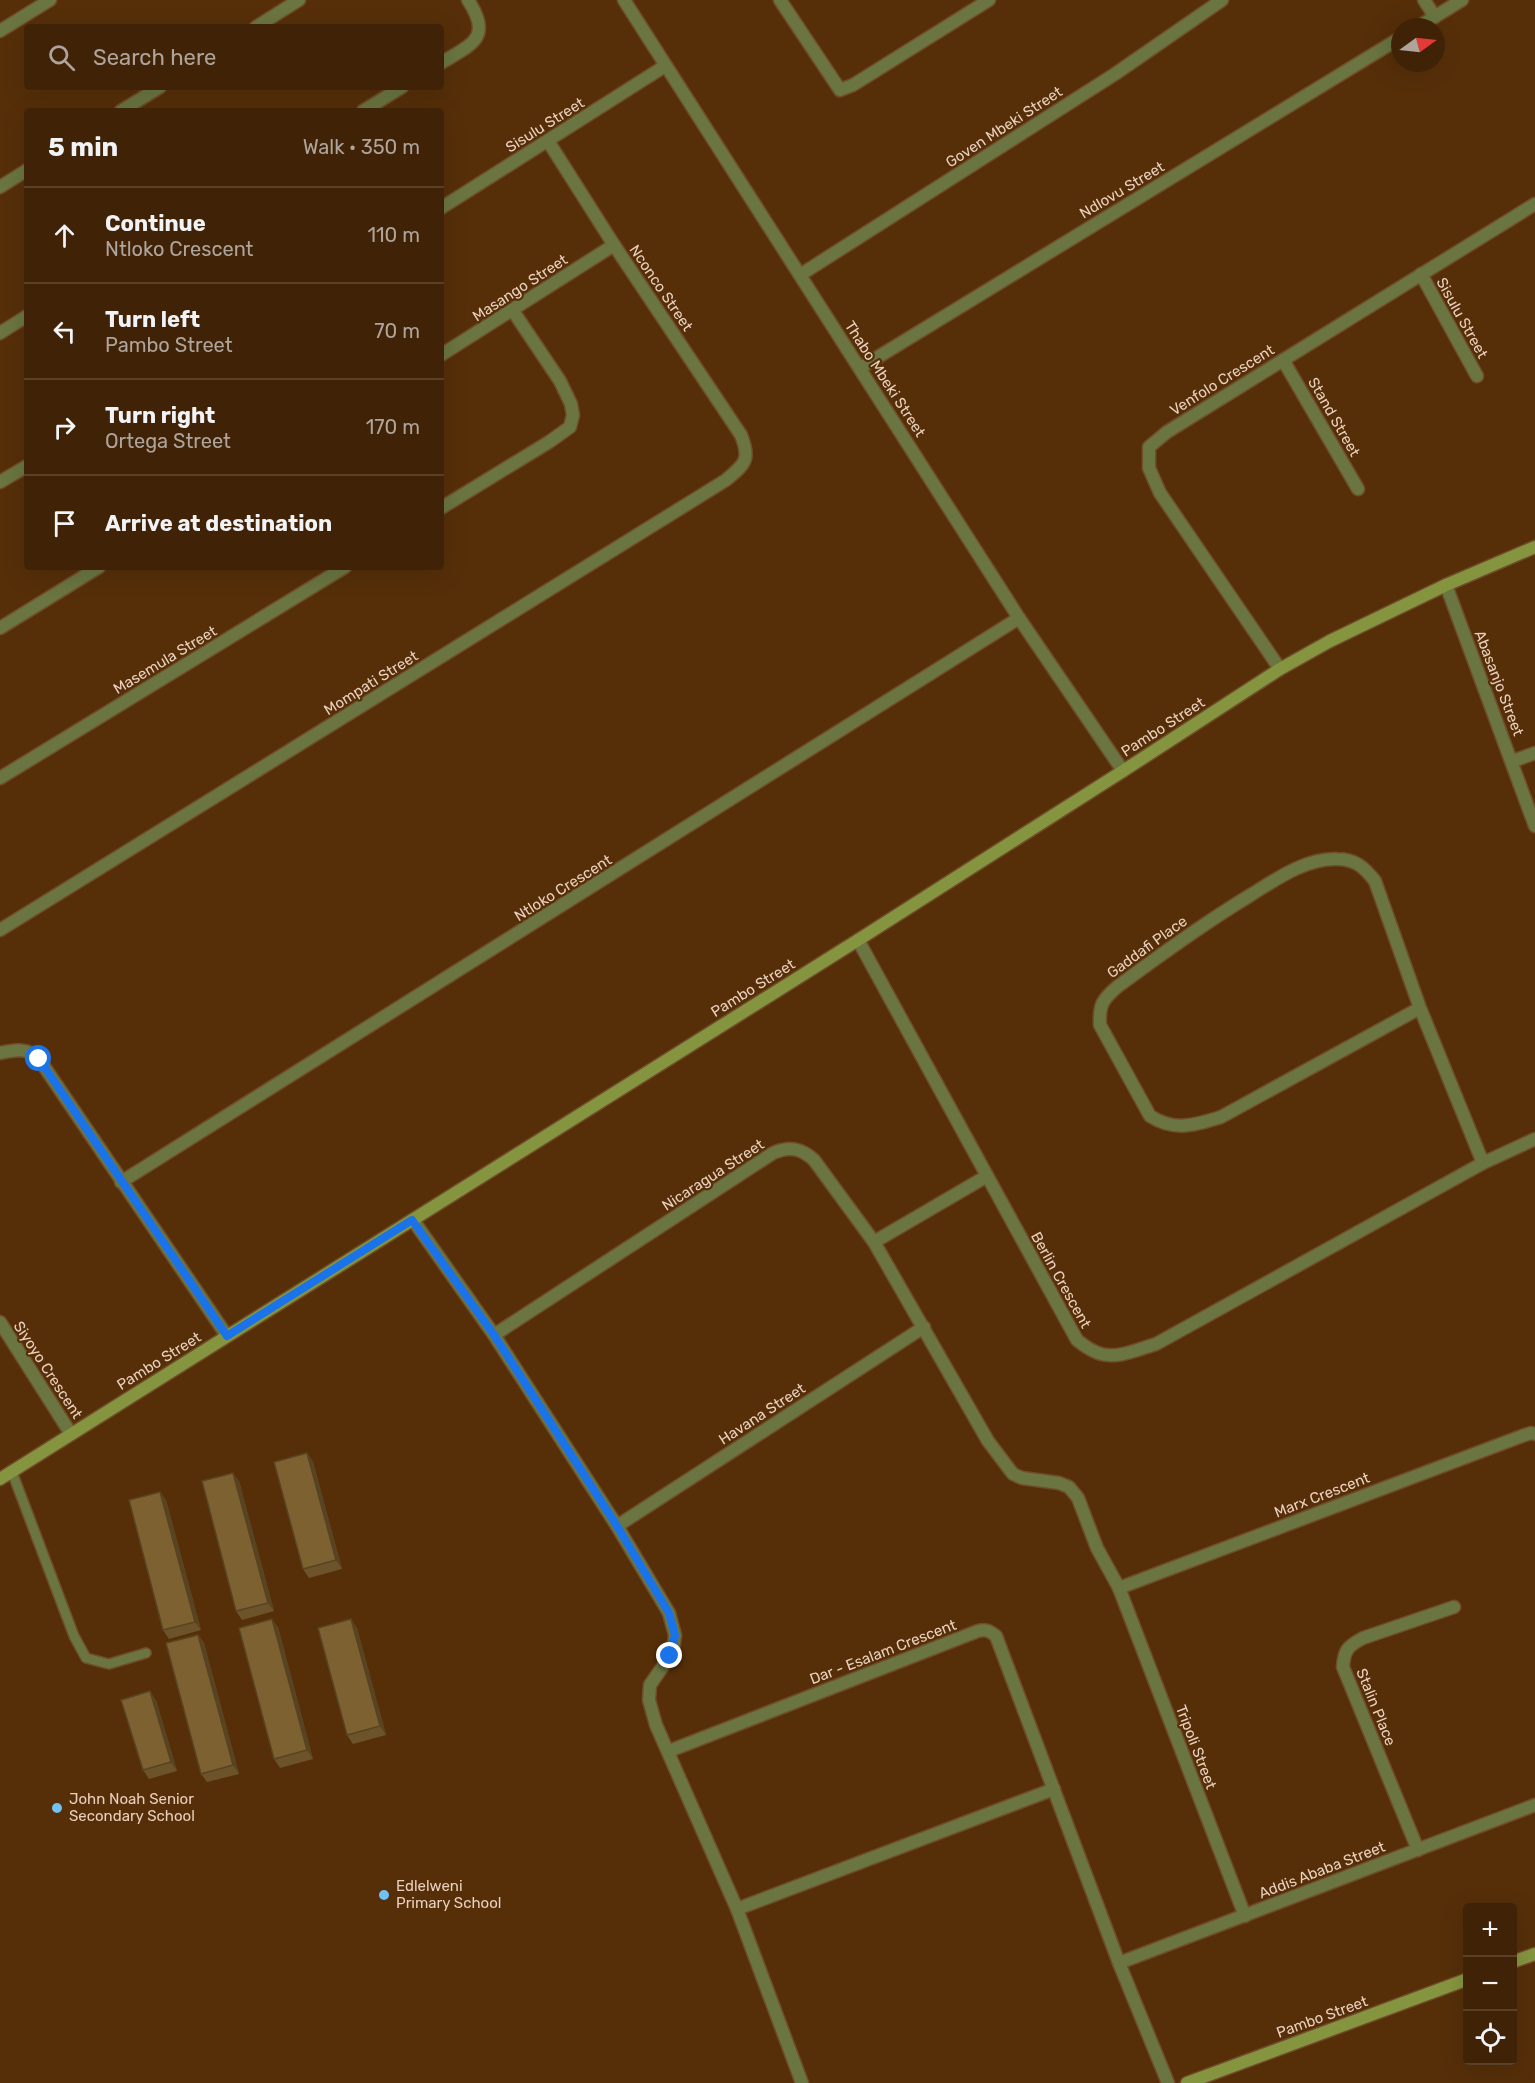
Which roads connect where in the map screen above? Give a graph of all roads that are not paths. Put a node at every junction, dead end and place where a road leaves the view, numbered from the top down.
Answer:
1 (50, 0) edge
2 (299, 0) edge
3 (468, 0) edge
4 (624, 0) edge
5 (780, 0) edge
6 (988, 0) edge
7 (1222, 0) edge
8 (1424, 0) edge
9 (1462, 0) edge
10 (1435, 17) joint
11 (261, 24) edge
12 (0, 31) edge
13 (1391, 44) edge
14 (444, 61) edge
15 (665, 66) junction
16 (155, 90) edge
17 (397, 90) edge
18 (126, 108) edge
19 (368, 108) edge
20 (549, 141) junction
21 (24, 172) edge
22 (0, 187) edge
23 (1535, 204) edge
24 (444, 206) edge
25 (614, 245) junction
26 (1421, 274) junction
27 (800, 275) junction
28 (513, 311) junction
29 (24, 318) edge
30 (0, 333) edge
31 (444, 353) edge
32 (1283, 360) junction
33 (860, 368) junction
34 (1477, 376) dead end
35 (747, 452) joint
36 (24, 468) edge
37 (0, 482) edge
38 (1358, 489) dead end
39 (444, 506) edge
40 (1535, 547) edge
41 (94, 570) edge
42 (340, 570) edge
43 (1446, 585) junction
44 (1019, 618) junction
45 (0, 628) edge
46 (1280, 669) junction
47 (1535, 753) edge
48 (1513, 761) junction
49 (1123, 771) junction
50 (0, 778) edge
51 (1535, 826) edge
52 (0, 930) edge
53 (858, 940) junction
54 (1420, 1008) junction
55 (0, 1053) edge
56 (1535, 1139) edge
57 (1483, 1163) junction
58 (987, 1176) junction
59 (122, 1182) junction
60 (412, 1220) junction
61 (874, 1242) junction
62 (0, 1322) edge
63 (924, 1327) junction
64 (494, 1335) junction
65 (227, 1336) junction
66 (71, 1434) junction
67 (1535, 1434) edge
68 (12, 1472) junction
69 (0, 1479) edge
70 (617, 1526) junction
71 (1119, 1588) junction
72 (1454, 1607) dead end
73 (146, 1653) dead end
74 (669, 1751) junction
75 (1054, 1789) junction
76 (1535, 1805) edge
77 (1418, 1850) junction
78 (737, 1909) junction
79 (1245, 1916) junction
80 (1535, 1954) edge
81 (1517, 1960) edge
82 (1119, 1963) junction
83 (1463, 1980) edge
84 (802, 2083) edge
85 (1168, 2083) edge
86 (1187, 2083) edge

1 - 12 street
2 - 11 street
3 - 14 street
4 - 15 street, Thabo Mbeki Street
5 - 6 street
7 - 27 street, Goven Mbeki Street
8 - 10 street
9 - 10 street
13 - 33 street, Ndlovu Street
15 - 20 street, Sisulu Street
15 - 27 street, Thabo Mbeki Street
16 - 18 street
17 - 19 street
20 - 24 street, Sisulu Street
20 - 25 street, Nconco Street
21 - 22 street
23 - 26 street, Venfolo Crescent
25 - 28 street, Masango Street
25 - 35 street, Nconco Street
26 - 32 street, Venfolo Crescent
26 - 34 street, Sisulu Street
27 - 33 street, Thabo Mbeki Street
28 - 31 street, Masango Street
28 - 39 street
29 - 30 street
32 - 38 street, Stand Street
32 - 46 street, Venfolo Crescent
33 - 44 street, Thabo Mbeki Street
35 - 52 street, Mompati Street
36 - 37 street
40 - 43 street, Pambo Street
41 - 45 street
42 - 50 street, Masemula Street
43 - 46 street, Pambo Street
43 - 48 street, Abasanjo Street
44 - 49 street, Thabo Mbeki Street
44 - 59 street, Ntloko Crescent
46 - 49 street, Pambo Street
47 - 48 street
48 - 51 street, Abasanjo Street
49 - 53 street, Pambo Street
53 - 58 street, Berlin Crescent
53 - 60 street, Pambo Street
54 - 54 street, Gaddafi Place
54 - 57 street, Gaddafi Place
55 - 59 street
56 - 57 street, Berlin Crescent
57 - 58 street, Berlin Crescent
58 - 61 street
59 - 65 street
60 - 64 street
60 - 65 street, Pambo Street
61 - 63 street, Nicaragua Street
61 - 64 street, Nicaragua Street
62 - 66 street, Siyoyo Crescent
63 - 70 street, Havana Street
63 - 71 street, Tripoli Street
64 - 70 street
65 - 66 street, Pambo Street
66 - 68 street, Pambo Street
67 - 71 street, Marx Crescent
68 - 69 street, Pambo Street
68 - 73 lane
70 - 74 street
71 - 79 street, Tripoli Street
72 - 77 street, Stalin Place
74 - 75 street, Dar - Esalam Crescent
74 - 78 street
75 - 78 street
75 - 82 street, Dar - Esalam Crescent
76 - 77 street, Addis Ababa Street
77 - 79 street, Addis Ababa Street
78 - 84 street
79 - 82 street, Addis Ababa Street
80 - 81 street
82 - 85 street, Dar - Esalam Crescent
83 - 86 street, Pambo Street

